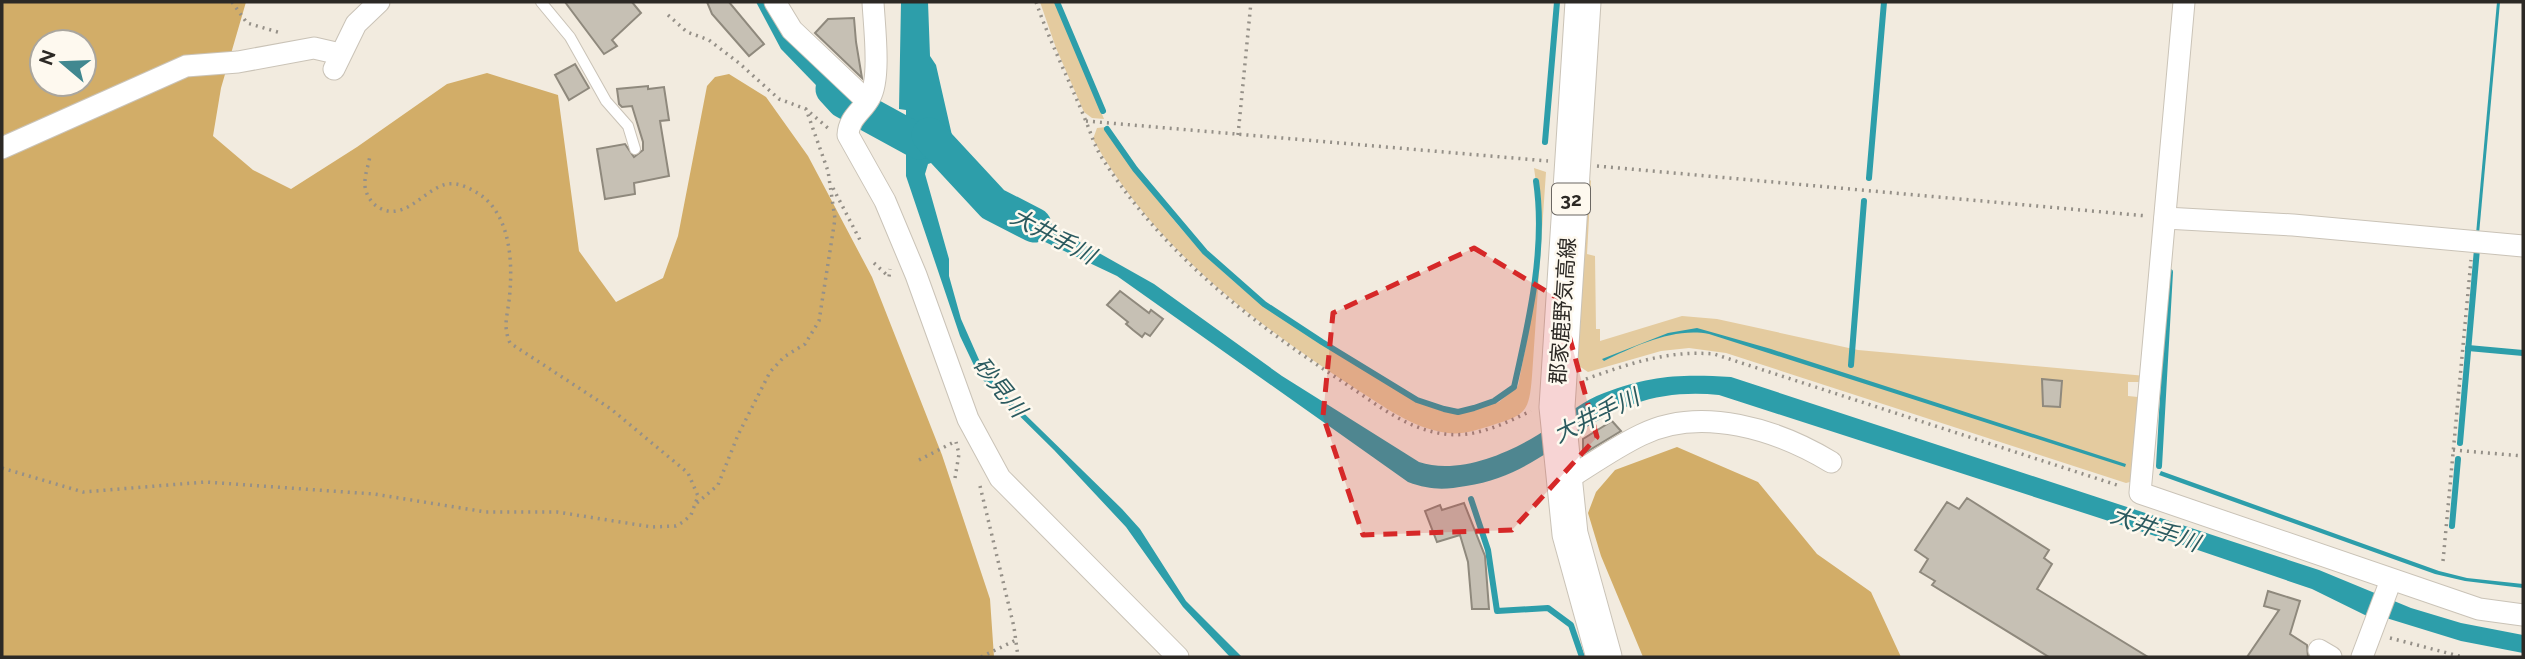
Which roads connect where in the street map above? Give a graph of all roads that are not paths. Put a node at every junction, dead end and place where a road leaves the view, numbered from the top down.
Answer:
1 (379, 2) edge
2 (541, 2) edge
3 (775, 2) edge
4 (873, 2) edge
5 (1583, 2) edge
6 (2184, 2) edge
7 (865, 103) junction
8 (2, 148) edge
9 (635, 149) dead end
10 (2165, 218) junction
11 (2523, 246) edge
12 (1831, 462) dead end
13 (1562, 465) junction
14 (2389, 587) junction
15 (2523, 615) edge
16 (1178, 657) edge
17 (1604, 657) edge
18 (2362, 657) edge

1 - 8 street
2 - 9 lane
3 - 7 street
4 - 7 street
5 - 13 main road, 郡家鹿野気高線 / 32
6 - 10 street
7 - 16 street
10 - 11 street
10 - 14 street
12 - 13 street
13 - 17 main road, 郡家鹿野気高線 / 32
14 - 15 street
14 - 18 street

